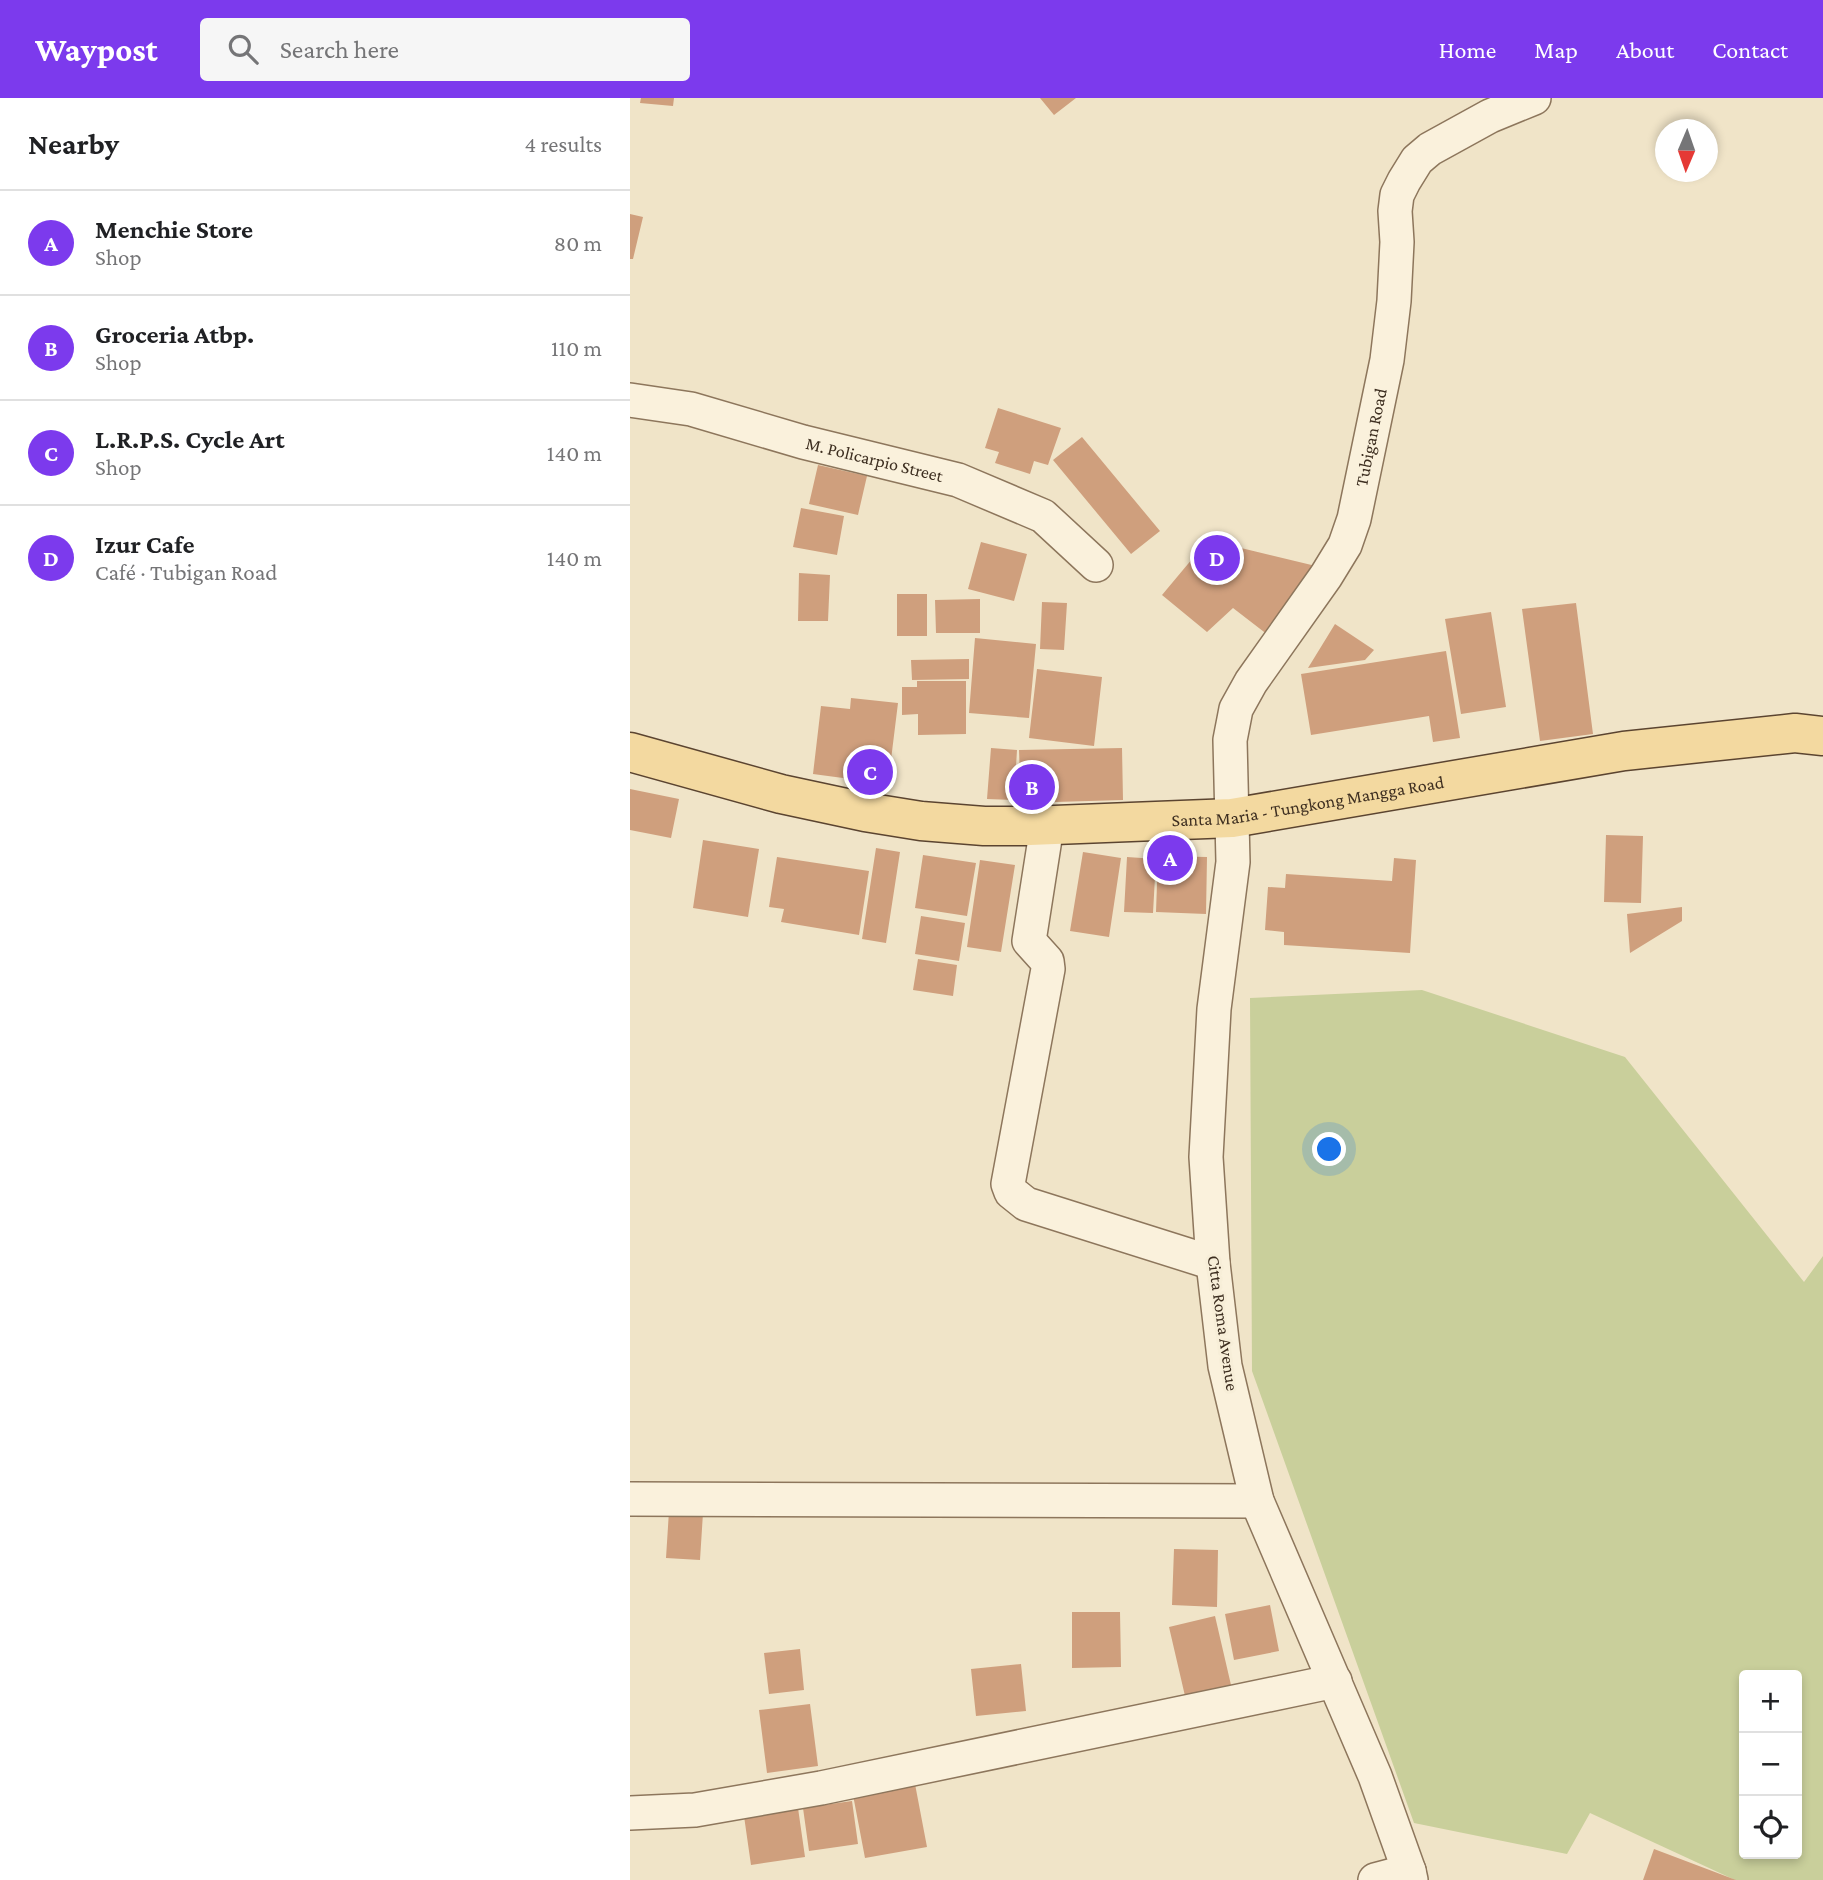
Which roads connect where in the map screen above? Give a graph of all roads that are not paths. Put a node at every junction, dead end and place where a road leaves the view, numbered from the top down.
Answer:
1 (1534, 98) edge
2 (630, 400) edge
3 (1096, 565) dead end
4 (1823, 736) edge
5 (630, 752) edge
6 (1232, 818) junction
7 (1047, 826) junction
8 (1213, 1263) junction
9 (630, 1499) edge
10 (1257, 1501) junction
11 (1335, 1681) junction
12 (630, 1814) edge
13 (1410, 1876) edge
14 (1375, 1880) edge

1 - 6 street, Tubigan Road
2 - 3 street, M. Policarpio Street
4 - 6 main road, Santa Maria - Tungkong Mangga Road
5 - 7 main road, Santa Maria - Tungkong Mangga Road
6 - 7 main road, Santa Maria - Tungkong Mangga Road
6 - 8 street, Citta Roma Avenue
7 - 8 street
8 - 10 street, Citta Roma Avenue
9 - 10 street
10 - 11 street, Citta Roma Avenue
11 - 12 street
11 - 13 street, Citta Roma Avenue
13 - 14 street

